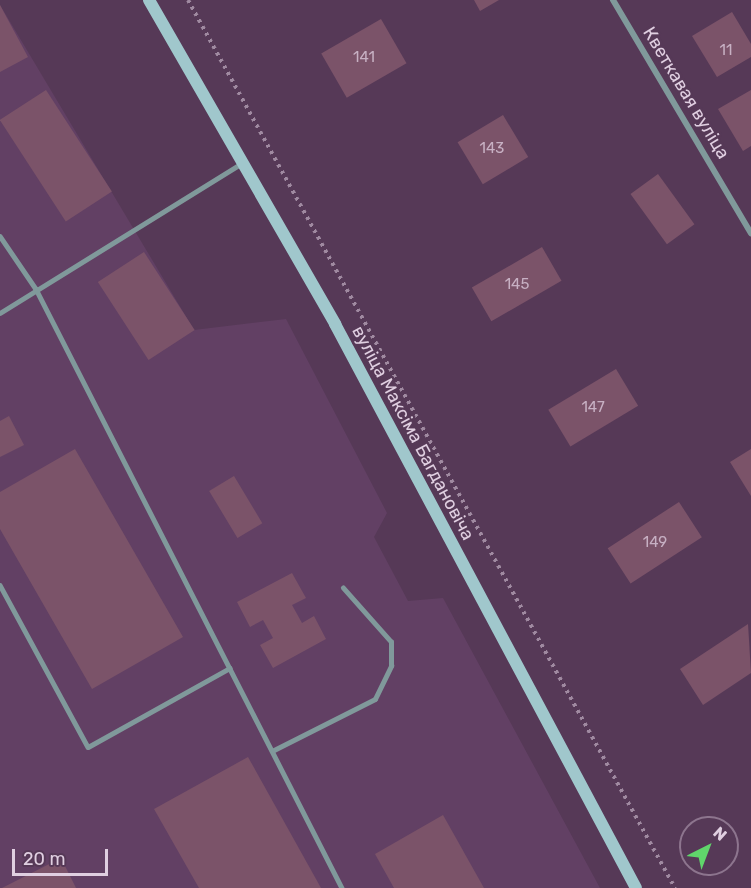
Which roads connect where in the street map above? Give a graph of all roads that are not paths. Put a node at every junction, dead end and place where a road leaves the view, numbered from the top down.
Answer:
1 (149, 0) edge
2 (613, 0) edge
3 (242, 163) junction
4 (751, 233) edge
5 (0, 236) edge
6 (36, 290) junction
7 (0, 313) edge
8 (0, 585) edge
9 (343, 588) dead end
10 (230, 668) junction
11 (272, 751) junction
12 (342, 888) edge
13 (636, 888) edge

1 - 3 main road, вуліца Максіма Багдановіча
2 - 4 street, Кветкавая вуліца
3 - 6 lane
3 - 13 main road, вуліца Максіма Багдановіча
5 - 6 lane
6 - 7 lane
6 - 10 lane
8 - 10 lane
9 - 11 lane
10 - 11 lane
11 - 12 lane

